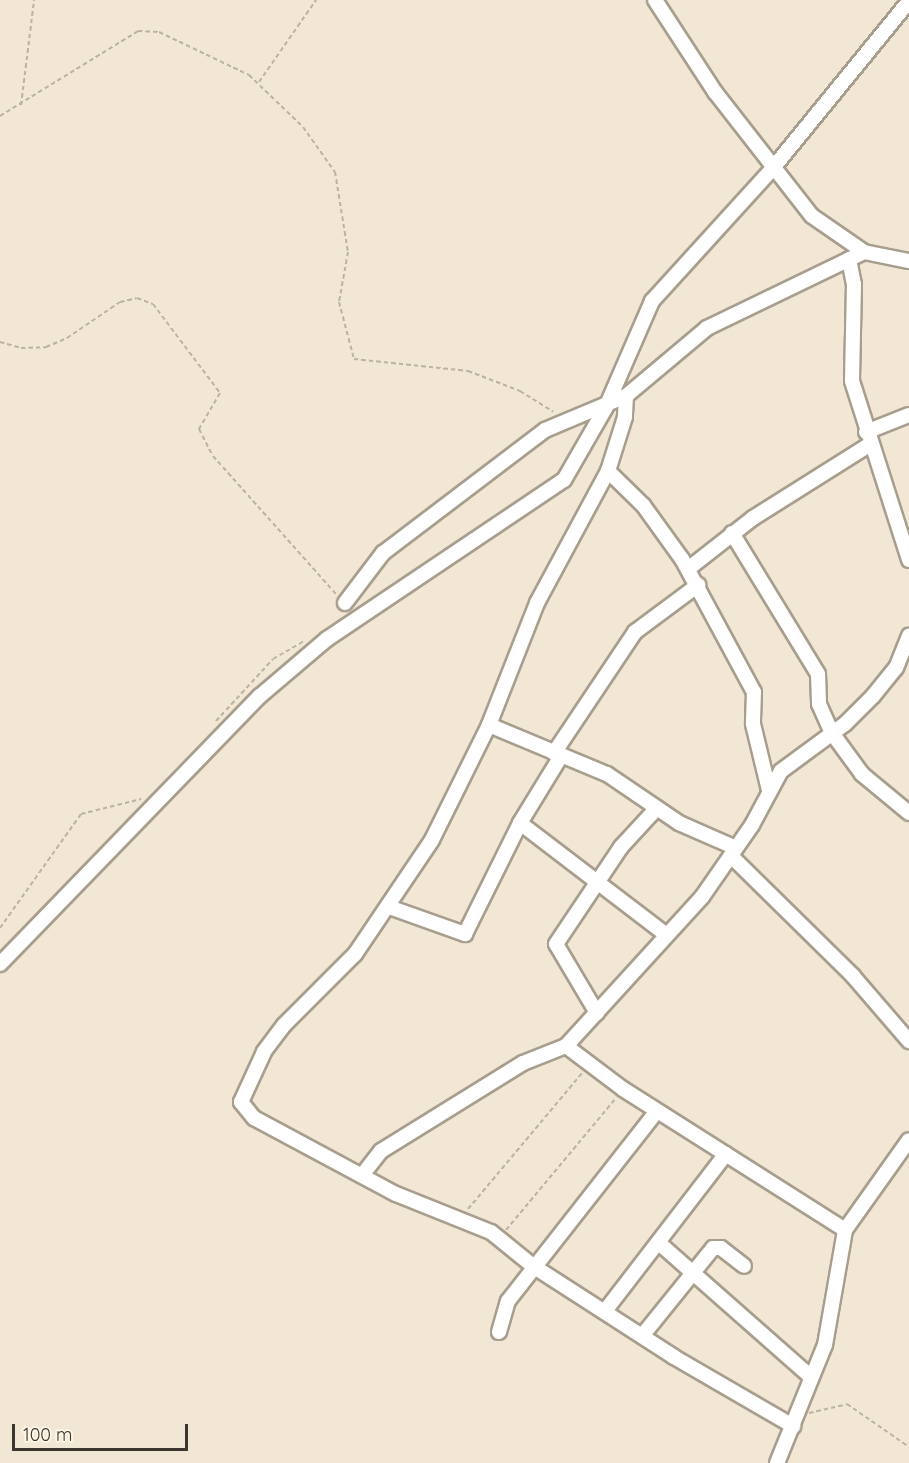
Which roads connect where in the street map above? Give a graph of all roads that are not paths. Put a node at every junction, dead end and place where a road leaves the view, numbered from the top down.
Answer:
1 (655, 0) edge
2 (909, 1) edge
3 (773, 168) junction
4 (864, 252) junction
5 (849, 259) junction
6 (909, 261) edge
7 (626, 396) junction
8 (606, 407) junction
9 (909, 415) edge
10 (867, 438) junction
11 (608, 471) junction
12 (732, 533) junction
13 (909, 560) edge
14 (688, 569) junction
15 (698, 585) junction
16 (345, 603) road end
17 (909, 636) edge
18 (904, 664) edge
19 (489, 725) junction
20 (832, 733) junction
21 (557, 755) junction
22 (769, 790) junction
23 (657, 808) junction
24 (909, 813) edge
25 (520, 823) junction
26 (733, 852) junction
27 (597, 882) junction
28 (389, 907) junction
29 (665, 934) junction
30 (0, 964) edge
31 (597, 1013) junction
32 (909, 1041) edge
33 (566, 1046) junction
34 (657, 1111) junction
35 (907, 1148) edge
36 (726, 1154) junction
37 (363, 1174) junction
38 (845, 1230) junction
39 (659, 1242) junction
40 (533, 1266) junction
41 (744, 1266) dead end
42 (692, 1273) junction
43 (605, 1311) junction
44 (500, 1332) dead end
45 (642, 1336) junction
46 (811, 1377) junction
47 (793, 1426) junction
48 (777, 1463) edge

1 - 3 street
2 - 3 street
3 - 4 street
3 - 8 street
4 - 5 street
4 - 6 street
5 - 7 street
5 - 10 street
7 - 8 street
7 - 11 street
8 - 16 street
8 - 30 street
9 - 10 street
10 - 12 street
10 - 13 street
11 - 14 street
11 - 19 street
12 - 14 street
12 - 20 street
14 - 15 street
15 - 21 street
15 - 22 street
17 - 18 street
18 - 20 street
19 - 21 street
19 - 28 street
20 - 22 street
20 - 24 street
21 - 23 street
21 - 25 street
22 - 26 street
23 - 26 street
23 - 27 street
25 - 27 street
25 - 28 street
26 - 29 street
26 - 32 street
27 - 29 street
27 - 31 street
28 - 37 street
29 - 31 street
31 - 33 street
33 - 34 street
33 - 37 street
34 - 36 street
34 - 40 street
35 - 38 street
36 - 38 street
36 - 39 street
37 - 40 street
38 - 46 street
39 - 42 street
39 - 43 street
40 - 43 street
40 - 44 street
41 - 42 street
42 - 45 street
42 - 46 street
43 - 45 street
45 - 47 street
46 - 47 street
47 - 48 street

